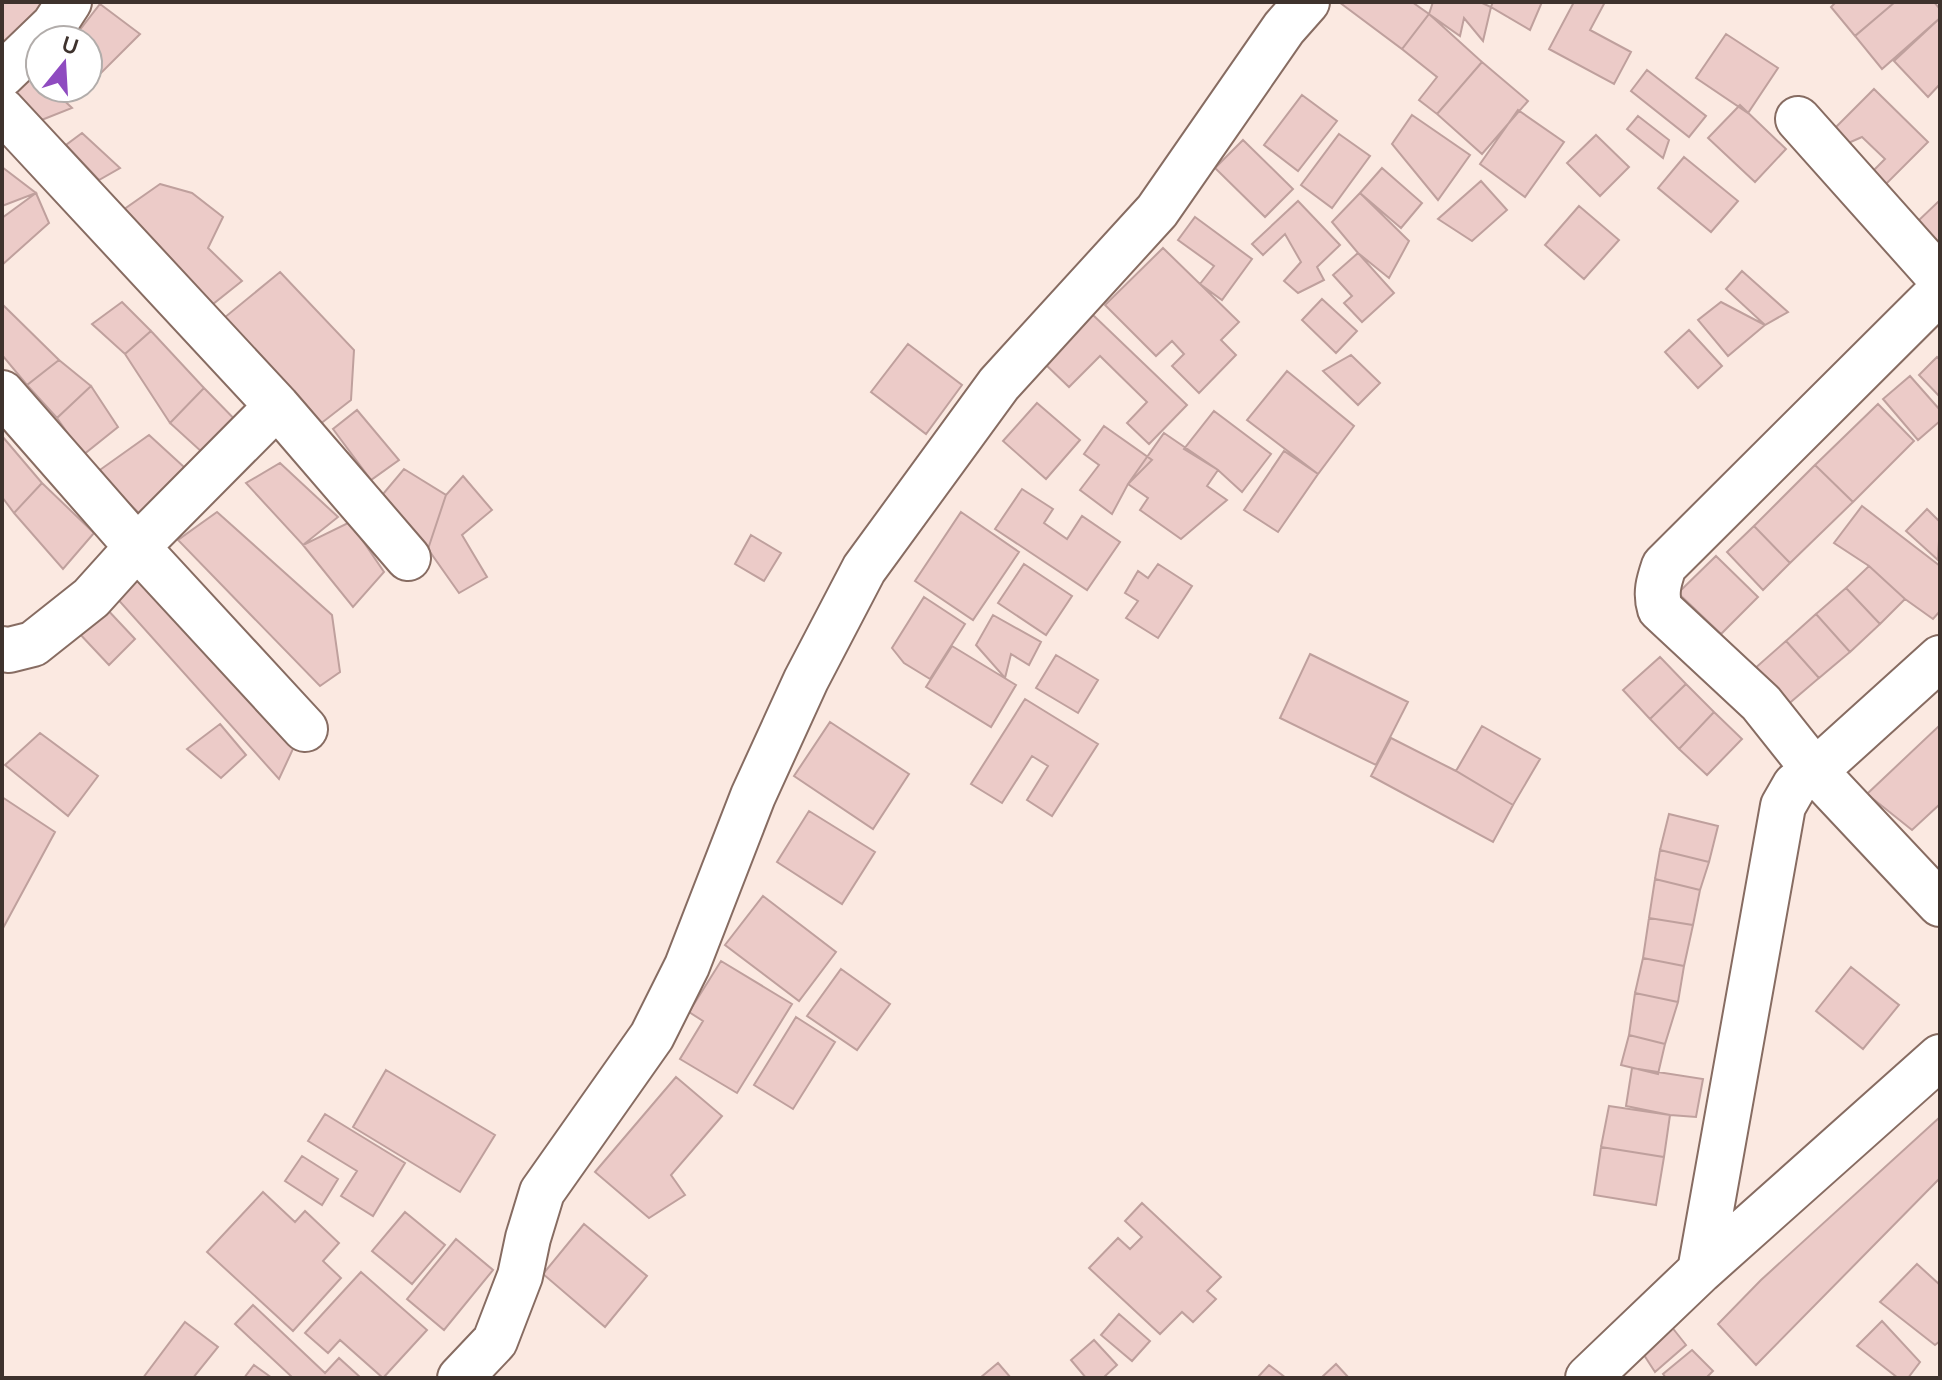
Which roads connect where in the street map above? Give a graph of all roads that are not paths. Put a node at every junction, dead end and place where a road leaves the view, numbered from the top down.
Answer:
1 (69, 2) edge
2 (1307, 2) edge
3 (2, 75) edge
4 (2, 110) edge
5 (1798, 119) dead end
6 (1940, 278) edge
7 (1940, 291) edge
8 (2, 393) edge
9 (277, 406) junction
10 (137, 547) junction
11 (408, 558) dead end
12 (2, 649) edge
13 (1940, 658) edge
14 (305, 729) dead end
15 (1815, 771) junction
16 (1940, 904) edge
17 (1940, 1057) edge
18 (1700, 1271) junction
19 (1596, 1376) edge
20 (460, 1378) edge

1 - 3 street
2 - 20 street
4 - 9 street
5 - 6 street
7 - 15 street
8 - 10 street
9 - 10 street
9 - 11 street
10 - 12 street
10 - 14 street
13 - 15 street
15 - 16 street
15 - 18 street
17 - 18 street
18 - 19 street

